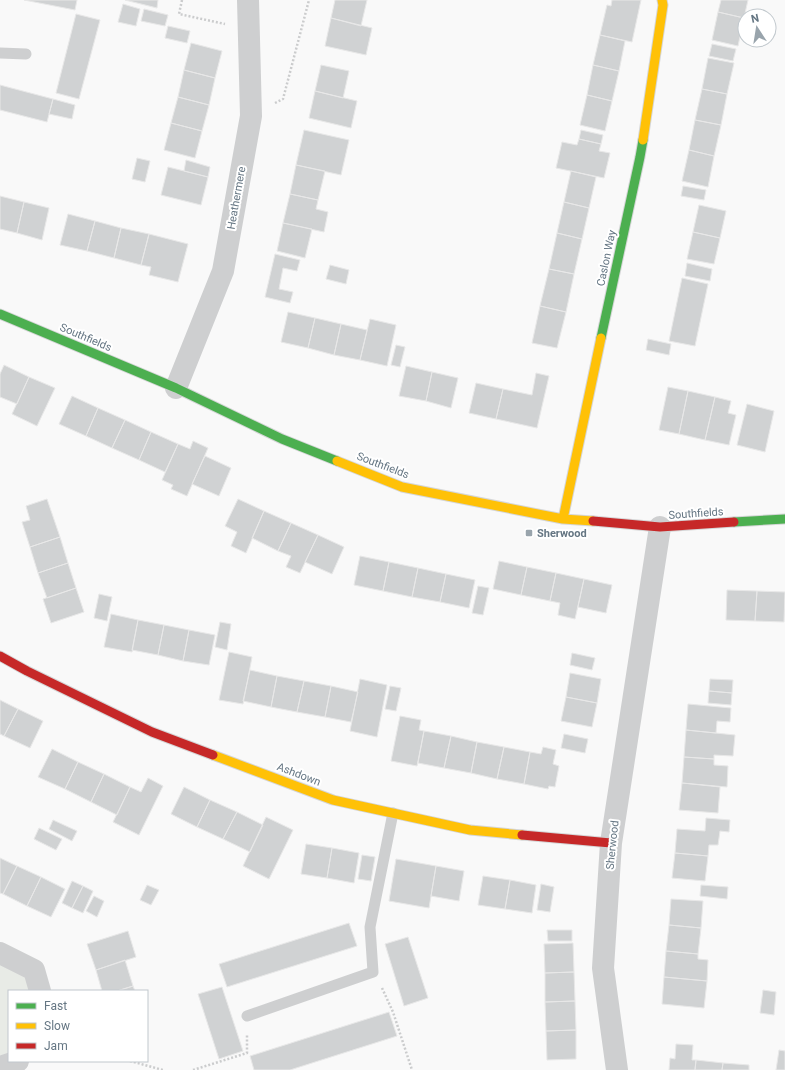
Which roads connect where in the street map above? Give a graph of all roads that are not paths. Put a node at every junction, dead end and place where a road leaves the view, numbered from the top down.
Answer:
1 (248, 0) edge
2 (662, 0) edge
3 (0, 53) edge
4 (26, 54) dead end
5 (0, 314) edge
6 (176, 388) junction
7 (563, 519) junction
8 (785, 519) edge
9 (660, 527) junction
10 (0, 656) edge
11 (393, 813) junction
12 (610, 843) junction
13 (0, 953) edge
14 (40, 990) edge
15 (247, 1016) road end
16 (15, 1062) edge
17 (0, 1067) edge
18 (617, 1070) edge

1 - 6 street, Heathermere
2 - 7 street, Caslon Way
3 - 4 lane
5 - 6 street, Southfields
6 - 7 street, Southfields
7 - 9 street, Southfields
8 - 9 street, Southfields
9 - 12 street, Sherwood
10 - 11 street, Ashdown
11 - 12 street, Ashdown
11 - 15 lane
12 - 18 street, Sherwood
13 - 14 street
16 - 17 street

